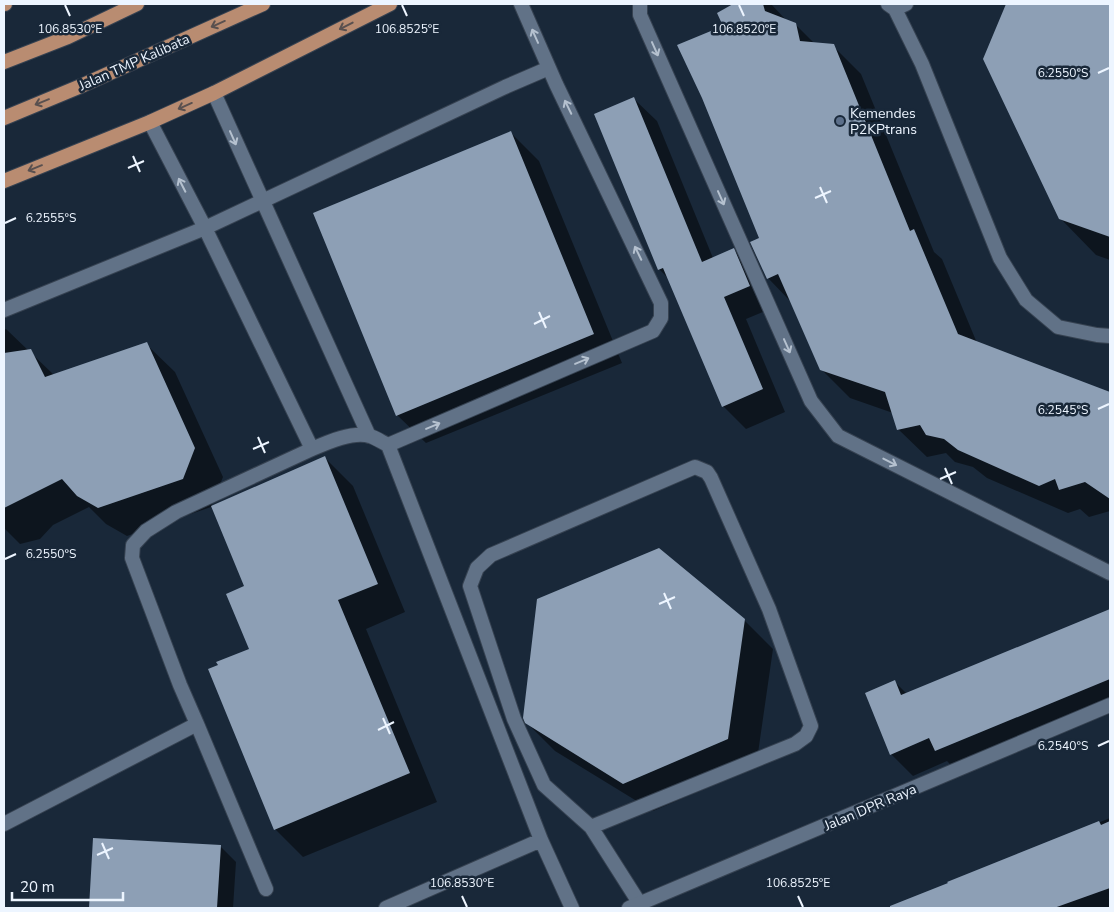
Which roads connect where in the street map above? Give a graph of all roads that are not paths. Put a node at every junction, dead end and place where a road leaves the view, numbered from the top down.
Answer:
1 (137, 4) edge
2 (262, 4) edge
3 (390, 4) edge
4 (521, 4) edge
5 (640, 4) edge
6 (896, 5) edge
7 (4, 62) edge
8 (549, 68) junction
9 (214, 94) junction
10 (4, 118) edge
11 (150, 122) junction
12 (4, 181) edge
13 (261, 201) junction
14 (205, 228) junction
15 (4, 310) edge
16 (1110, 336) edge
17 (369, 436) junction
18 (388, 445) junction
19 (312, 448) junction
20 (1110, 573) edge
21 (1110, 705) edge
22 (197, 724) junction
23 (4, 824) edge
24 (592, 827) junction
25 (541, 840) junction
26 (266, 889) dead end
27 (635, 906) edge
28 (386, 908) edge
29 (572, 908) edge

1 - 7 main road
2 -> 10 main road, Jalan TMP Kalibata
3 -> 9 main road
8 -> 4 street
5 -> 20 street
6 - 16 street
8 - 13 street
18 -> 8 street
9 -> 11 main road
9 -> 13 street
11 -> 12 main road
14 -> 11 street
13 - 14 street
13 - 17 street
14 - 15 street
14 - 19 street
17 - 18 street
17 - 19 street
18 - 25 street
19 - 22 street
21 - 27 street, Jalan DPR Raya
22 - 23 street
22 - 26 street
24 - 24 street
24 - 27 street
25 - 28 street
25 - 29 street

